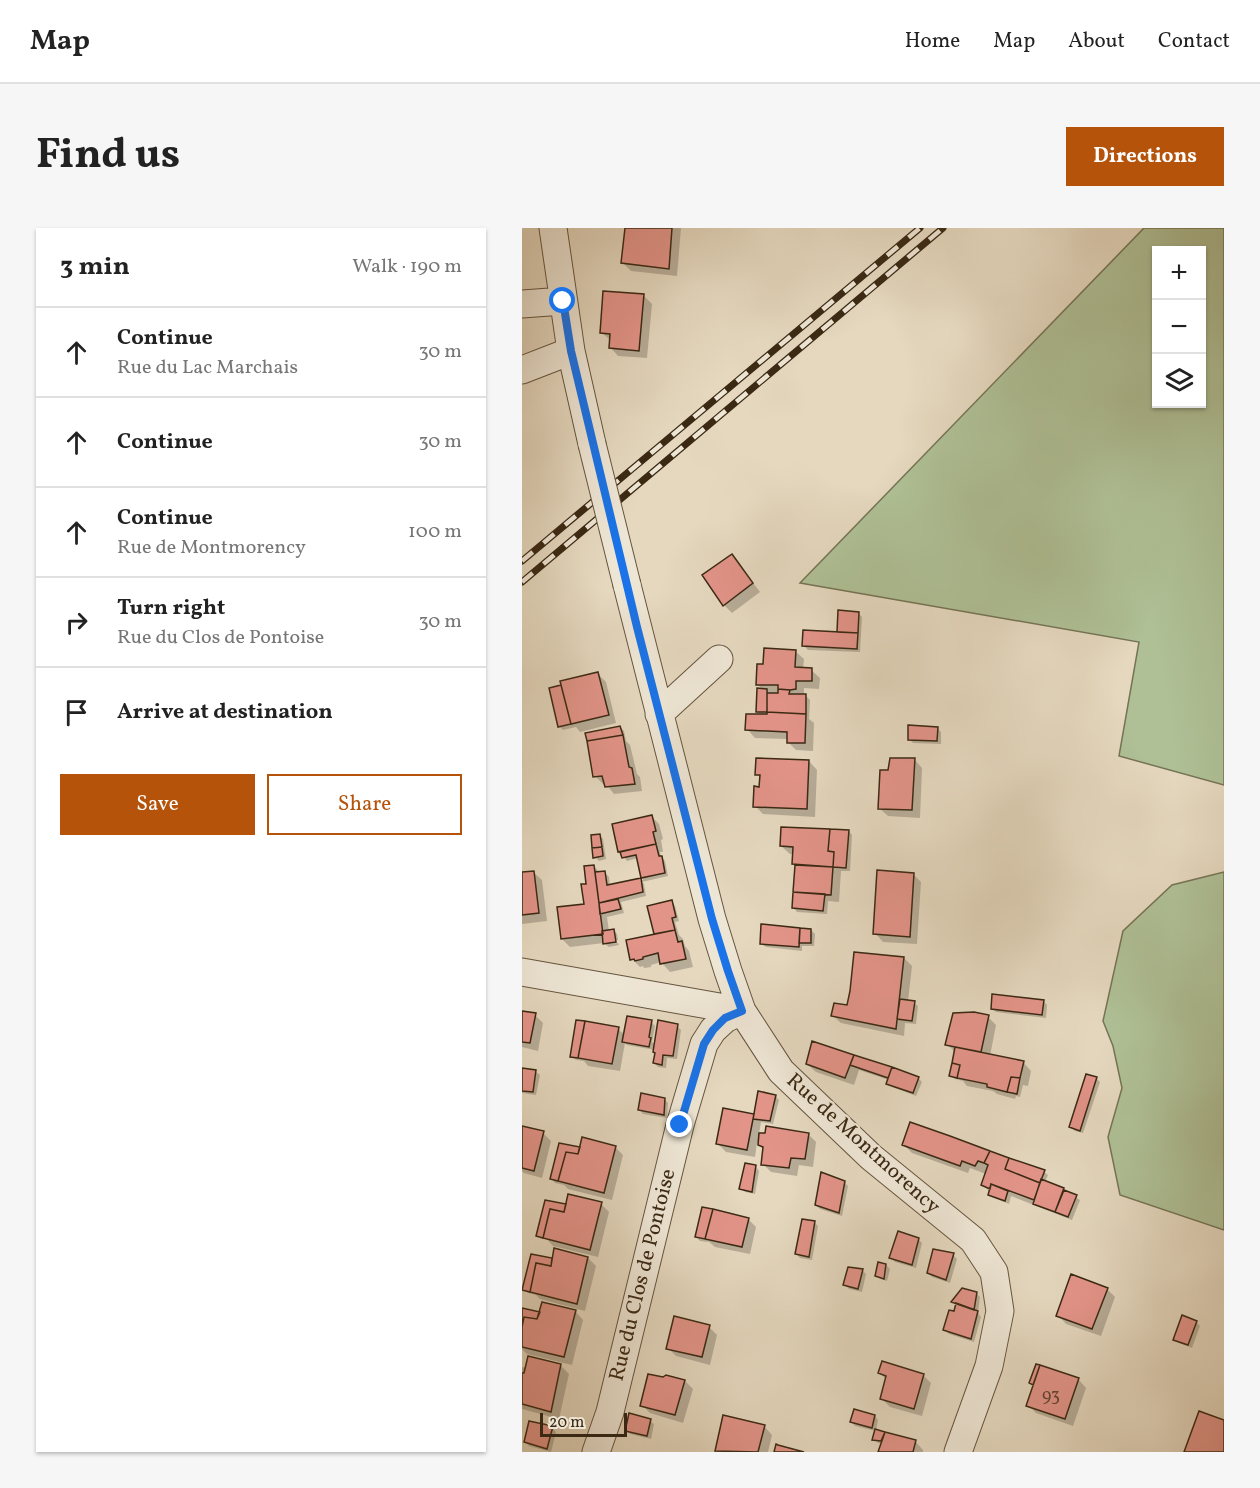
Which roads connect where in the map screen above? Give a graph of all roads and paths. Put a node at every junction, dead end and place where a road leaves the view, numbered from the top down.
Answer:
1 (553, 228) edge
2 (563, 301) junction
3 (522, 304) edge
4 (571, 351) junction
5 (522, 370) edge
6 (719, 659) dead end
7 (659, 714) junction
8 (522, 972) edge
9 (742, 1011) junction
10 (596, 1452) edge
11 (958, 1452) edge

1 - 2 street, Rue de Montmorency
2 - 3 street
2 - 4 street, Rue de Montmorency
4 - 5 street
4 - 7 street, Rue de Montmorency, bridge
6 - 7 street
7 - 9 street, Rue de Montmorency
8 - 9 street
9 - 10 street, Rue du Clos de Pontoise
9 - 11 street, Rue de Montmorency

